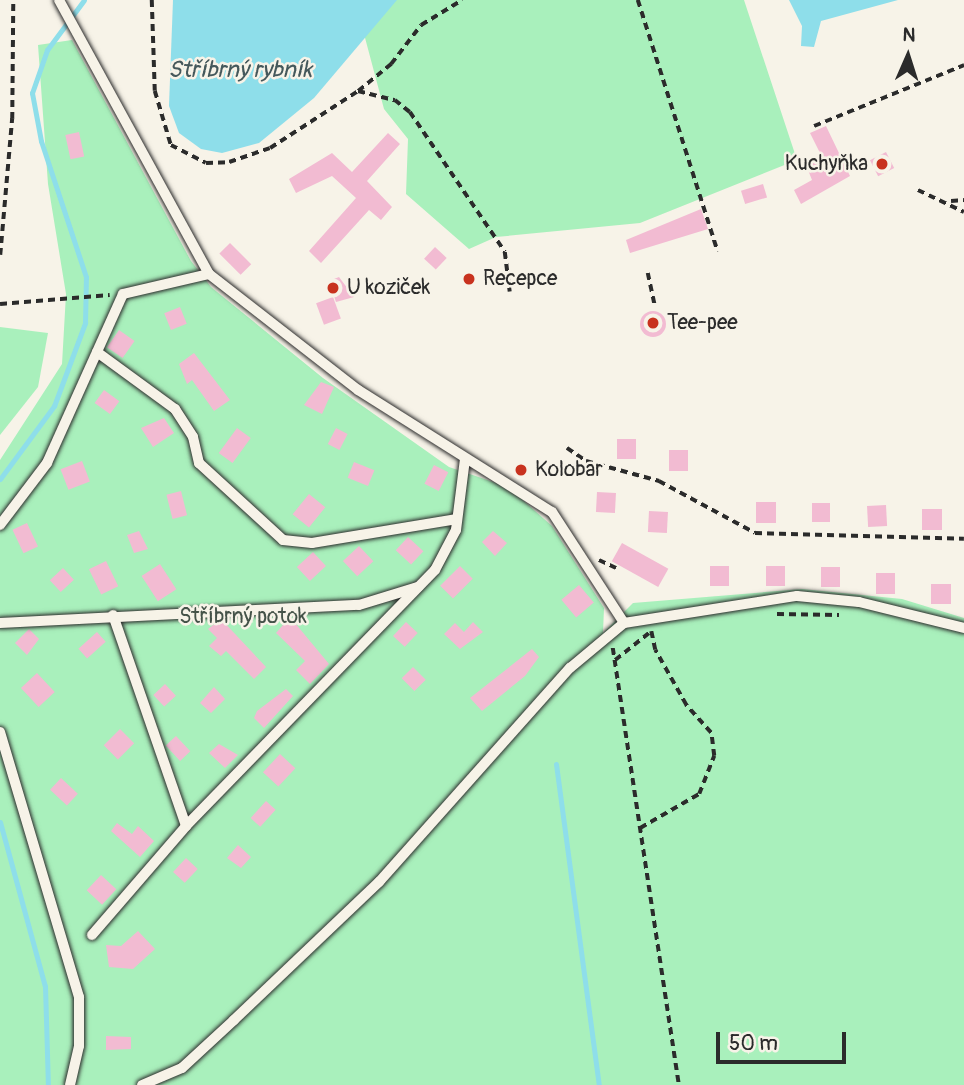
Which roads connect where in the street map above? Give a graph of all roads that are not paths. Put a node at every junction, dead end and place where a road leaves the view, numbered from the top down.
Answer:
1 (60, 3) edge
2 (209, 274) junction
3 (97, 352) junction
4 (465, 459) junction
5 (457, 519) junction
6 (0, 525) edge
7 (419, 587) junction
8 (113, 614) junction
9 (0, 623) edge
10 (624, 623) junction
11 (964, 628) edge
12 (0, 732) edge
13 (186, 827) junction
14 (92, 934) dead end
15 (70, 1085) edge
16 (142, 1085) edge

1 - 2 lane
2 - 3 lane
2 - 4 lane
3 - 5 lane
3 - 6 lane
4 - 5 lane
4 - 10 lane
5 - 7 lane
7 - 8 lane
7 - 13 lane
8 - 9 lane
8 - 13 lane
10 - 11 lane
10 - 16 lane
12 - 15 lane
13 - 14 lane

